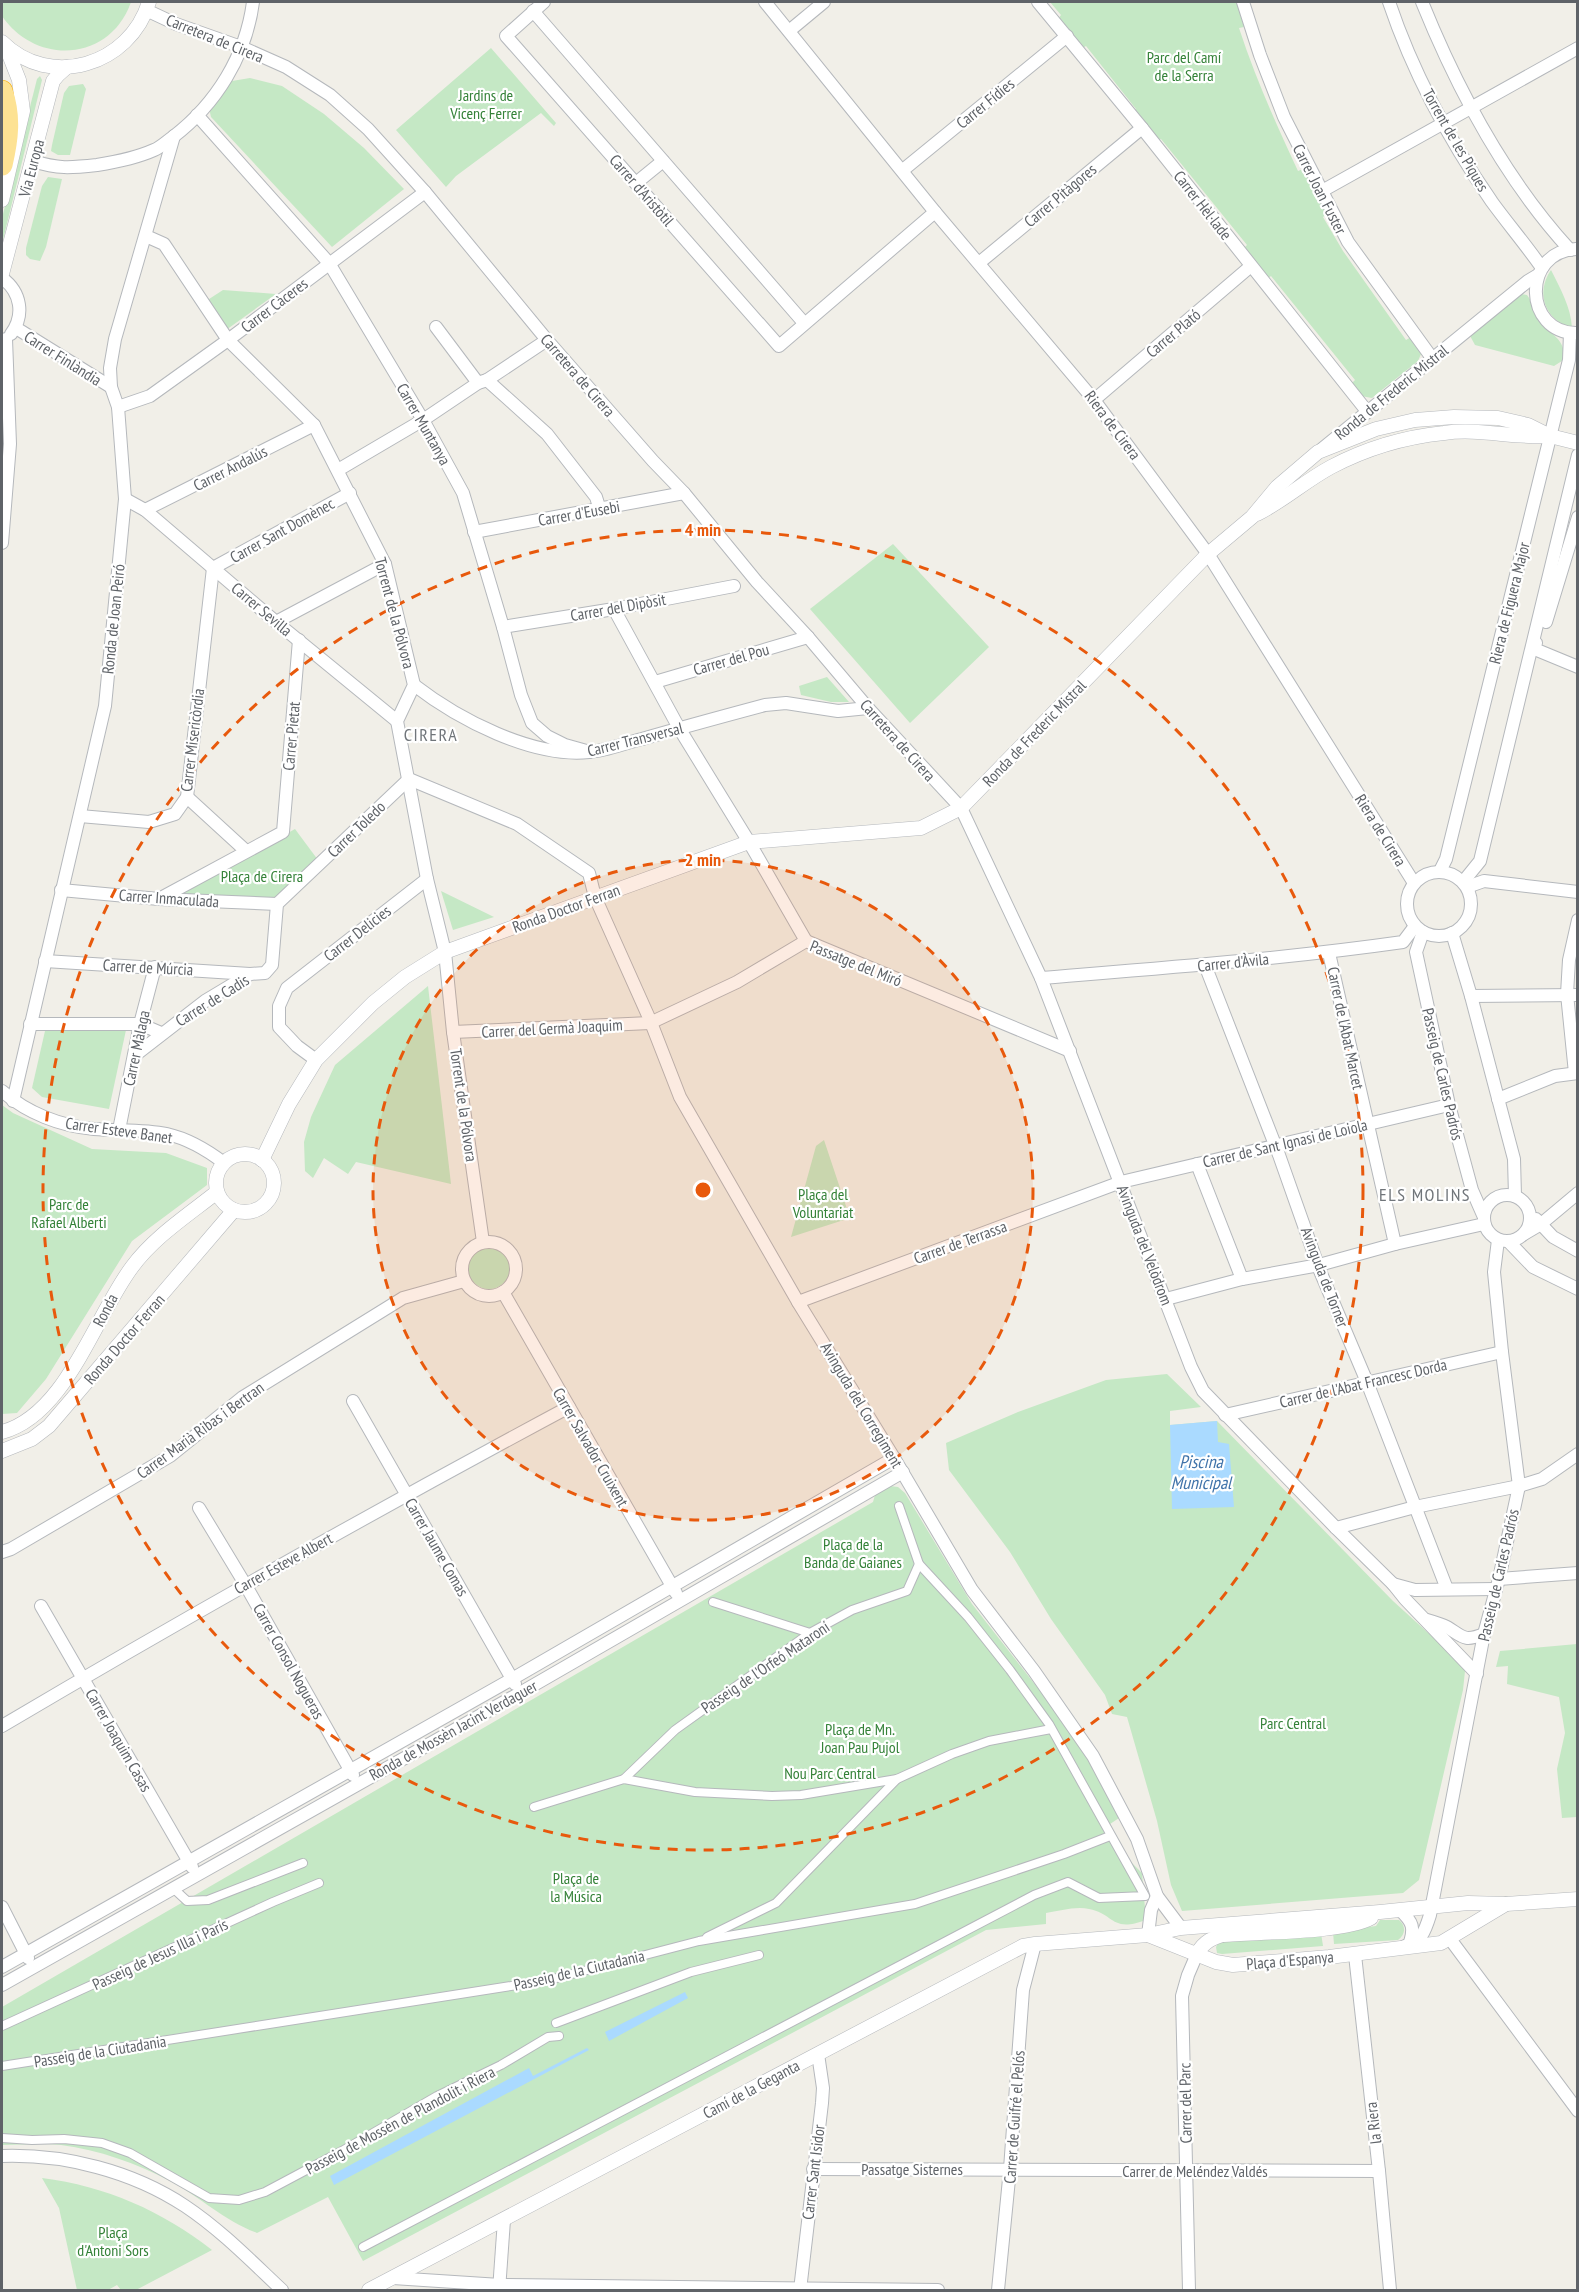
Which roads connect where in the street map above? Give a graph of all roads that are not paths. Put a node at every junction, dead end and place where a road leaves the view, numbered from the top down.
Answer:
1 (253, 2) edge
2 (544, 2) edge
3 (765, 2) edge
4 (825, 2) edge
5 (1038, 2) edge
6 (1246, 2) edge
7 (1389, 2) edge
8 (1422, 2) edge
9 (147, 5) edge
10 (533, 11) junction
11 (789, 31) junction
12 (1067, 36) junction
13 (3, 44) edge
14 (241, 47) junction
15 (1578, 48) edge
16 (67, 68) junction
17 (2, 91) edge
18 (1470, 107) junction
19 (197, 115) junction
20 (1442, 122) junction
21 (1142, 128) junction
22 (174, 136) junction
23 (33, 161) junction
24 (663, 161) junction
25 (2, 165) edge
26 (903, 170) junction
27 (636, 183) junction
28 (1322, 191) junction
29 (425, 192) junction
30 (2, 200) edge
31 (935, 212) junction
32 (146, 236) junction
33 (1575, 248) edge
34 (329, 263) junction
35 (979, 263) junction
36 (1251, 266) junction
37 (1540, 272) junction
38 (2, 276) edge
39 (804, 323) junction
40 (436, 327) dead end
41 (16, 328) junction
42 (1574, 333) edge
43 (228, 340) junction
44 (547, 340) junction
45 (4, 341) edge
46 (1432, 358) junction
47 (482, 382) junction
48 (111, 387) junction
49 (1094, 400) junction
50 (118, 407) junction
51 (1366, 410) junction
52 (423, 420) junction
53 (314, 425) junction
54 (1550, 436) junction
55 (1578, 443) edge
56 (1318, 452) junction
57 (1578, 455) edge
58 (338, 470) junction
59 (350, 493) junction
60 (684, 493) junction
61 (125, 500) junction
62 (145, 510) junction
63 (600, 510) junction
64 (1252, 516) junction
65 (1578, 516) edge
66 (474, 532) junction
67 (2, 543) edge
68 (1208, 554) junction
69 (385, 564) junction
70 (213, 568) junction
71 (734, 586) dead end
72 (614, 609) junction
73 (276, 622) junction
74 (502, 627) junction
75 (808, 637) junction
76 (299, 640) junction
77 (1532, 648) junction
78 (1578, 667) edge
79 (655, 682) junction
80 (414, 685) junction
81 (868, 708) junction
82 (397, 721) junction
83 (679, 728) junction
84 (590, 752) junction
85 (409, 779) junction
86 (187, 797) junction
87 (961, 808) junction
88 (80, 816) junction
89 (749, 842) junction
90 (246, 850) junction
91 (1440, 872) junction
92 (427, 879) junction
93 (1414, 883) junction
94 (1465, 885) junction
95 (61, 890) junction
96 (1578, 892) edge
97 (595, 897) junction
98 (159, 899) junction
99 (277, 904) junction
100 (1578, 920) edge
101 (1419, 929) junction
102 (1452, 933) junction
103 (806, 941) junction
104 (445, 952) junction
105 (1329, 953) junction
106 (45, 961) junction
107 (1205, 965) junction
108 (154, 967) junction
109 (250, 974) junction
110 (1041, 978) junction
111 (1572, 995) edge
112 (1472, 996) junction
113 (650, 1023) junction
114 (30, 1024) junction
115 (140, 1024) junction
116 (453, 1032) junction
117 (161, 1033) junction
118 (1070, 1051) junction
119 (134, 1056) junction
120 (316, 1060) junction
121 (1576, 1073) edge
122 (2, 1091) edge
123 (1498, 1099) junction
124 (12, 1101) junction
125 (1449, 1105) junction
126 (1367, 1124) junction
127 (119, 1130) junction
128 (1274, 1146) junction
129 (262, 1160) junction
130 (224, 1163) junction
131 (1197, 1164) junction
132 (1121, 1182) junction
133 (217, 1191) junction
134 (1578, 1193) edge
135 (1515, 1196) junction
136 (234, 1210) junction
137 (1530, 1214) junction
138 (1484, 1220) junction
139 (1541, 1224) junction
140 (1523, 1234) junction
141 (1503, 1240) junction
142 (483, 1242) junction
143 (1395, 1244) junction
144 (1578, 1251) edge
145 (1319, 1265) junction
146 (1242, 1278) junction
147 (464, 1281) junction
148 (1578, 1289) edge
149 (503, 1292) junction
150 (1166, 1299) junction
151 (798, 1302) junction
152 (1502, 1352) junction
153 (1367, 1382) junction
154 (353, 1401) dead end
155 (568, 1407) junction
156 (1225, 1415) junction
157 (2, 1432) edge
158 (2, 1451) edge
159 (1578, 1454) edge
160 (894, 1458) junction
161 (903, 1472) junction
162 (1519, 1486) junction
163 (406, 1494) junction
164 (899, 1506) dead end
165 (200, 1508) dead end
166 (1415, 1508) junction
167 (1336, 1528) junction
168 (2, 1552) edge
169 (919, 1564) junction
170 (1578, 1572) edge
171 (245, 1584) junction
172 (1393, 1584) junction
173 (1497, 1584) junction
174 (672, 1587) junction
175 (1447, 1589) junction
176 (680, 1601) junction
177 (712, 1602) dead end
178 (41, 1606) dead end
179 (1424, 1618) junction
180 (810, 1632) junction
181 (1484, 1634) junction
182 (1477, 1674) junction
183 (83, 1678) junction
184 (512, 1679) junction
185 (520, 1693) junction
186 (2, 1726) edge
187 (1051, 1729) junction
188 (350, 1770) junction
189 (624, 1779) junction
190 (897, 1779) junction
191 (358, 1784) junction
192 (534, 1807) dead end
193 (1110, 1836) junction
194 (188, 1861) junction
195 (303, 1863) dead end
196 (196, 1875) junction
197 (320, 1883) dead end
198 (173, 1888) junction
199 (1157, 1896) junction
200 (1578, 1899) edge
201 (1506, 1904) junction
202 (1431, 1907) junction
203 (2, 1908) edge
204 (1400, 1910) junction
205 (1380, 1912) junction
206 (1279, 1920) junction
207 (1181, 1928) junction
208 (1148, 1935) junction
209 (1223, 1935) junction
210 (1450, 1939) junction
211 (699, 1941) junction
212 (1035, 1944) junction
213 (1409, 1945) junction
214 (1384, 1952) junction
215 (26, 1953) junction
216 (1197, 1954) junction
217 (759, 1955) dead end
218 (1354, 1955) junction
219 (2, 1967) edge
220 (33, 1967) junction
221 (2, 1985) edge
222 (556, 2023) dead end
223 (2, 2026) edge
224 (559, 2036) dead end
225 (818, 2054) junction
226 (2, 2066) edge
227 (1578, 2112) edge
228 (2, 2138) edge
229 (2, 2156) edge
230 (813, 2169) junction
231 (1010, 2169) junction
232 (1186, 2171) junction
233 (1379, 2171) junction
234 (504, 2220) junction
235 (363, 2247) dead end
236 (393, 2278) junction
237 (500, 2288) edge
238 (800, 2289) edge
239 (282, 2290) edge
240 (369, 2290) edge
241 (938, 2290) edge
242 (998, 2290) edge
243 (1189, 2290) edge
244 (1390, 2290) edge

1 - 14 street
2 - 10 street, Carrer d'Aristòtil
3 - 11 street, Riera de Cirera
4 - 11 street
5 - 12 street, Carrer Hèl·lade
6 - 28 street, Carrer Joan Fuster
7 - 20 street, Torrent de les Piques
8 - 18 street, Torrent de les Piques
9 - 14 street, Carretera de Cirera
9 - 16 street
10 - 24 street
10 - 27 street, Carrer d'Aristòtil
11 - 26 street, Riera de Cirera
12 - 21 street, Carrer Hèl·lade
12 - 26 street, Carrer Fídies
13 - 16 street
13 - 30 street, Via Europa
14 - 19 street
14 - 29 street, Carretera de Cirera
15 - 18 street
16 - 23 street, Via Europa
17 - 25 highway
18 - 20 street
18 - 33 street, Torrent de les Piques
19 - 22 street
19 - 34 street, Carrer Muntanya
20 - 28 street
20 - 37 street, Torrent de les Piques
21 - 35 street, Carrer Pitàgores
21 - 36 street, Carrer Hèl·lade
22 - 23 street
22 - 32 street, Ronda de Joan Peiró
23 - 38 street, Via Europa
24 - 27 street
24 - 39 street
26 - 31 street, Riera de Cirera
27 - 39 street, Carrer d'Aristòtil
28 - 46 street, Carrer Joan Fuster
29 - 34 street, Carrer Càceres
29 - 44 street, Carretera de Cirera
31 - 35 street, Riera de Cirera
31 - 39 street, Carrer d'Aristòtil
32 - 43 street, Torrent de la Pólvora
32 - 48 street, Ronda de Joan Peiró
33 - 37 street, Torrent de les Piques
34 - 43 street, Carrer Càceres
34 - 52 street, Carrer Muntanya
35 - 49 street, Riera de Cirera
36 - 49 street, Carrer Plató
36 - 51 street, Carrer Hèl·lade
37 - 42 street
37 - 46 street, Ronda de Frederic Mistral
38 - 41 street, Via Europa
40 - 47 street
41 - 45 street
41 - 48 street, Carrer Finlàndia
42 - 54 street, Riera de Figuera Major
43 - 50 street, Carrer Càceres
43 - 53 street, Torrent de la Pólvora
44 - 47 street
44 - 60 street, Carretera de Cirera
45 - 67 street
46 - 51 street, Ronda de Frederic Mistral
47 - 52 street
47 - 63 street
48 - 50 street, Ronda de Joan Peiró
49 - 68 street, Riera de Cirera
50 - 61 street, Ronda de Joan Peiró
51 - 56 street, Ronda de Frederic Mistral
52 - 58 street
52 - 66 street, Carrer Muntanya
53 - 58 street, Torrent de la Pólvora
53 - 62 street, Carrer Andalús
54 - 55 street
54 - 56 street
54 - 64 street
54 - 91 street, Riera de Figuera Major
56 - 64 street, Ronda de Frederic Mistral
57 - 77 street, Riera de Figuera Major
58 - 59 street, Torrent de la Pólvora
59 - 69 street, Torrent de la Pólvora
59 - 70 street, Carrer Sant Domènec
60 - 63 street, Carrer d'Eusebi
60 - 75 street, Carretera de Cirera
61 - 62 street, Carrer Sevilla
61 - 88 street, Ronda de Joan Peiró
62 - 70 street, Carrer Sevilla
63 - 66 street, Carrer d'Eusebi
64 - 68 street
65 - 77 street
66 - 74 street, Carrer Muntanya
68 - 87 street, Ronda de Frederic Mistral
68 - 93 street, Riera de Cirera
69 - 73 street
69 - 80 street, Torrent de la Pólvora
70 - 73 street, Carrer Sevilla
70 - 86 street, Carrer Misericòrdia
71 - 72 street, Carrer del Dipòsit
72 - 74 street, Carrer del Dipòsit
72 - 79 street
73 - 76 street, Carrer Sevilla
74 - 84 street, Carrer Muntanya
75 - 79 street, Carrer del Pou
75 - 81 street, Carretera de Cirera
76 - 82 street, Carrer Sevilla
76 - 90 street, Carrer Pietat
77 - 78 street
77 - 94 street, Riera de Figuera Major
79 - 83 street
80 - 82 street, Torrent de la Pólvora
80 - 84 street, Carrer Transversal
81 - 83 street, Carrer Transversal
81 - 87 street, Carretera de Cirera
82 - 85 street, Torrent de la Pólvora
83 - 84 street, Carrer Transversal
83 - 89 street
85 - 92 street, Torrent de la Pólvora
85 - 97 street, Avinguda del Corregiment
85 - 99 street, Carrer Toledo
86 - 88 street, Carrer Misericòrdia
86 - 90 street
87 - 89 street, Ronda Doctor Ferran
87 - 110 street, Avinguda del Velòdrom
88 - 95 street, Ronda de Joan Peiró
89 - 97 street, Ronda Doctor Ferran
89 - 103 street
90 - 98 street
91 - 93 street
91 - 94 street
92 - 104 street, Torrent de la Pólvora
92 - 120 street, Carrer Delicies
93 - 101 street
94 - 96 street
94 - 102 street
95 - 98 street, Carrer Inmaculada
95 - 106 street, Ronda de Joan Peiró
97 - 104 street, Ronda Doctor Ferran
97 - 113 street, Avinguda del Corregiment
98 - 99 street, Carrer Inmaculada
99 - 109 street, Carrer de Cadis
100 - 111 street
101 - 102 street
101 - 105 street, Carrer d'Àvila
101 - 125 street, Passeig de Carles Padrós
102 - 112 street
103 - 113 street, Passatge del Miró
103 - 118 street, Passatge del Miró
104 - 116 street, Torrent de la Pólvora
104 - 120 street, Ronda Doctor Ferran
105 - 107 street, Carrer d'Àvila
105 - 126 street, Carrer de l'Abat Marcet
106 - 108 street, Carrer de Múrcia
106 - 114 street, Ronda de Joan Peiró
107 - 110 street, Carrer d'Àvila
107 - 128 street, Avinguda de Torner
108 - 109 street, Carrer de Múrcia
108 - 115 street, Carrer Màlaga
109 - 117 street, Carrer de Cadis
110 - 118 street, Avinguda del Velòdrom
111 - 112 street
111 - 121 street
112 - 123 street
113 - 116 street, Carrer del Germà Joaquim
113 - 151 street, Avinguda del Corregiment
114 - 115 street, Carrer de Cadis
114 - 124 street, Ronda de Joan Peiró
115 - 117 street, Carrer de Cadis
115 - 119 street, Carrer Màlaga
116 - 142 street, Torrent de la Pólvora
117 - 119 street, Carrer de Cadis
118 - 132 street, Avinguda del Velòdrom
119 - 127 street, Carrer Màlaga
120 - 129 street, Ronda Doctor Ferran
121 - 123 street
122 - 124 street, Carrer Esteve Banet
123 - 135 street
124 - 127 street, Carrer Esteve Banet
125 - 126 street, Carrer de Sant Ignasi de Loiola
125 - 138 street, Passeig de Carles Padrós
126 - 128 street, Carrer de Sant Ignasi de Loiola
126 - 143 street, Carrer de l'Abat Marcet
127 - 130 street, Carrer Esteve Banet
128 - 131 street, Carrer de Sant Ignasi de Loiola
128 - 145 street, Avinguda de Torner
129 - 130 street
129 - 136 street
130 - 133 street
131 - 132 street, Carrer de Sant Ignasi de Loiola
131 - 146 street
132 - 150 street, Avinguda del Velòdrom
132 - 151 street, Carrer de Terrassa
133 - 136 street
133 - 157 street, Ronda
134 - 139 street
135 - 137 street
135 - 138 street
136 - 158 street, Ronda Doctor Ferran
137 - 139 street
137 - 140 street
138 - 141 street
138 - 143 street
139 - 140 street
139 - 144 street
140 - 141 street
141 - 148 street
141 - 152 street, Passeig de Carles Padrós
142 - 147 street
142 - 149 street
143 - 145 street
145 - 146 street
145 - 153 street, Avinguda de Torner
146 - 150 street
147 - 149 street
147 - 168 street, Carrer Marià Ribas i Bertran
149 - 155 street, Carrer Salvador Cruixent
150 - 156 street, Avinguda del Velòdrom
151 - 160 street, Avinguda del Corregiment
152 - 153 street, Carrer de l'Abat Francesc Dorda
152 - 162 street, Passeig de Carles Padrós
153 - 156 street, Carrer de l'Abat Francesc Dorda
153 - 166 street, Avinguda de Torner
154 - 163 street, Carrer Jaume Comas
155 - 163 street, Carrer Esteve Albert
155 - 174 street, Carrer Salvador Cruixent
156 - 167 street, Avinguda del Velòdrom
159 - 162 street
160 - 161 street, Avinguda del Corregiment
160 - 174 street, Ronda de Mossèn Jacint Verdaguer
161 - 176 street, Ronda de Mossèn Jacint Verdaguer
161 - 199 street, Avinguda del Corregiment
162 - 166 street
162 - 173 street, Passeig de Carles Padrós
163 - 171 street, Carrer Esteve Albert
163 - 184 street, Carrer Jaume Comas
164 - 169 street
165 - 171 street, Carrer Consol Nogueras
166 - 167 street
166 - 175 street, Avinguda de Torner
167 - 172 street, Avinguda del Velòdrom
169 - 180 street, Passeig de l'Orfeó Mataroní
169 - 187 street
170 - 173 street
171 - 183 street, Carrer Esteve Albert
171 - 188 street, Carrer Consol Nogueras
172 - 175 street
172 - 179 street, Avinguda del Velòdrom
173 - 175 street
173 - 181 street, Passeig de Carles Padrós
174 - 176 street, Carrer Salvador Cruixent
174 - 184 street, Ronda de Mossèn Jacint Verdaguer
176 - 185 street, Ronda de Mossèn Jacint Verdaguer
177 - 180 street
178 - 183 street, Carrer Joaquim Casas
179 - 181 street, Avinguda del Velòdrom
179 - 182 street, Avinguda del Velòdrom
180 - 189 street, Passeig de l'Orfeó Mataroní
181 - 182 street, Passeig de Carles Padrós
182 - 202 street, Passeig de Carles Padrós
183 - 186 street, Carrer Esteve Albert
183 - 194 street, Carrer Joaquim Casas
184 - 185 street, Carrer Jaume Comas
184 - 188 street, Ronda de Mossèn Jacint Verdaguer
185 - 191 street, Ronda de Mossèn Jacint Verdaguer
187 - 190 street
187 - 193 street
188 - 191 street, Carrer Consol Nogueras
188 - 194 street, Ronda de Mossèn Jacint Verdaguer
189 - 190 street
189 - 192 street
190 - 211 street
191 - 196 street, Ronda de Mossèn Jacint Verdaguer
193 - 211 street, Passeig de la Ciutadania
193 - 235 street
194 - 196 street, Carrer Joaquim Casas
194 - 215 street, Ronda de Mossèn Jacint Verdaguer
195 - 198 street
196 - 198 street, Ronda de Mossèn Jacint Verdaguer
197 - 223 street, Passeig de Jesus Illa i París
198 - 220 street, Ronda de Mossèn Jacint Verdaguer
199 - 207 street, Avinguda del Corregiment
199 - 208 street
200 - 201 street
201 - 202 street, Plaça d'Espanya
201 - 210 street, Plaça d'Espanya
202 - 204 street, Plaça d'Espanya
202 - 213 street
203 - 215 street
204 - 205 street, Plaça d'Espanya
204 - 213 street
205 - 206 street, Plaça d'Espanya
205 - 209 street, Plaça d'Espanya
206 - 207 street, Plaça d'Espanya
206 - 209 street, Plaça d'Espanya
207 - 208 street, Plaça d'Espanya
208 - 212 street, Camí de la Geganta
208 - 216 street, Plaça d'Espanya
209 - 216 street, Plaça d'Espanya
210 - 214 street, Plaça d'Espanya
210 - 227 street
211 - 226 street, Passeig de la Ciutadania
212 - 225 street, Camí de la Geganta
212 - 231 street, Carrer de Guifré el Pelós
213 - 214 street, Plaça d'Espanya
214 - 218 street, Plaça d'Espanya
215 - 219 street, Ronda de Mossèn Jacint Verdaguer
215 - 220 street
216 - 218 street, Plaça d'Espanya
216 - 232 street, Carrer del Parc
217 - 222 street
218 - 233 street, la Riera
220 - 221 street, Ronda de Mossèn Jacint Verdaguer
224 - 228 street, Passeig de Mossèn de Plandolit i Riera
225 - 230 street, Carrer Sant Isidor
225 - 234 street, Camí de la Geganta
229 - 239 street
230 - 231 street, Passatge Sisternes
230 - 238 street, Carrer Sant Isidor
231 - 232 street, Carrer de Meléndez Valdés
231 - 242 street, Carrer de Guifré el Pelós
232 - 233 street, Carrer de Meléndez Valdés
232 - 243 street, Carrer del Parc
233 - 244 street, la Riera
234 - 236 street, Camí de la Geganta
234 - 237 street
236 - 237 street
236 - 240 street, Camí de la Geganta
237 - 238 street
238 - 241 street

